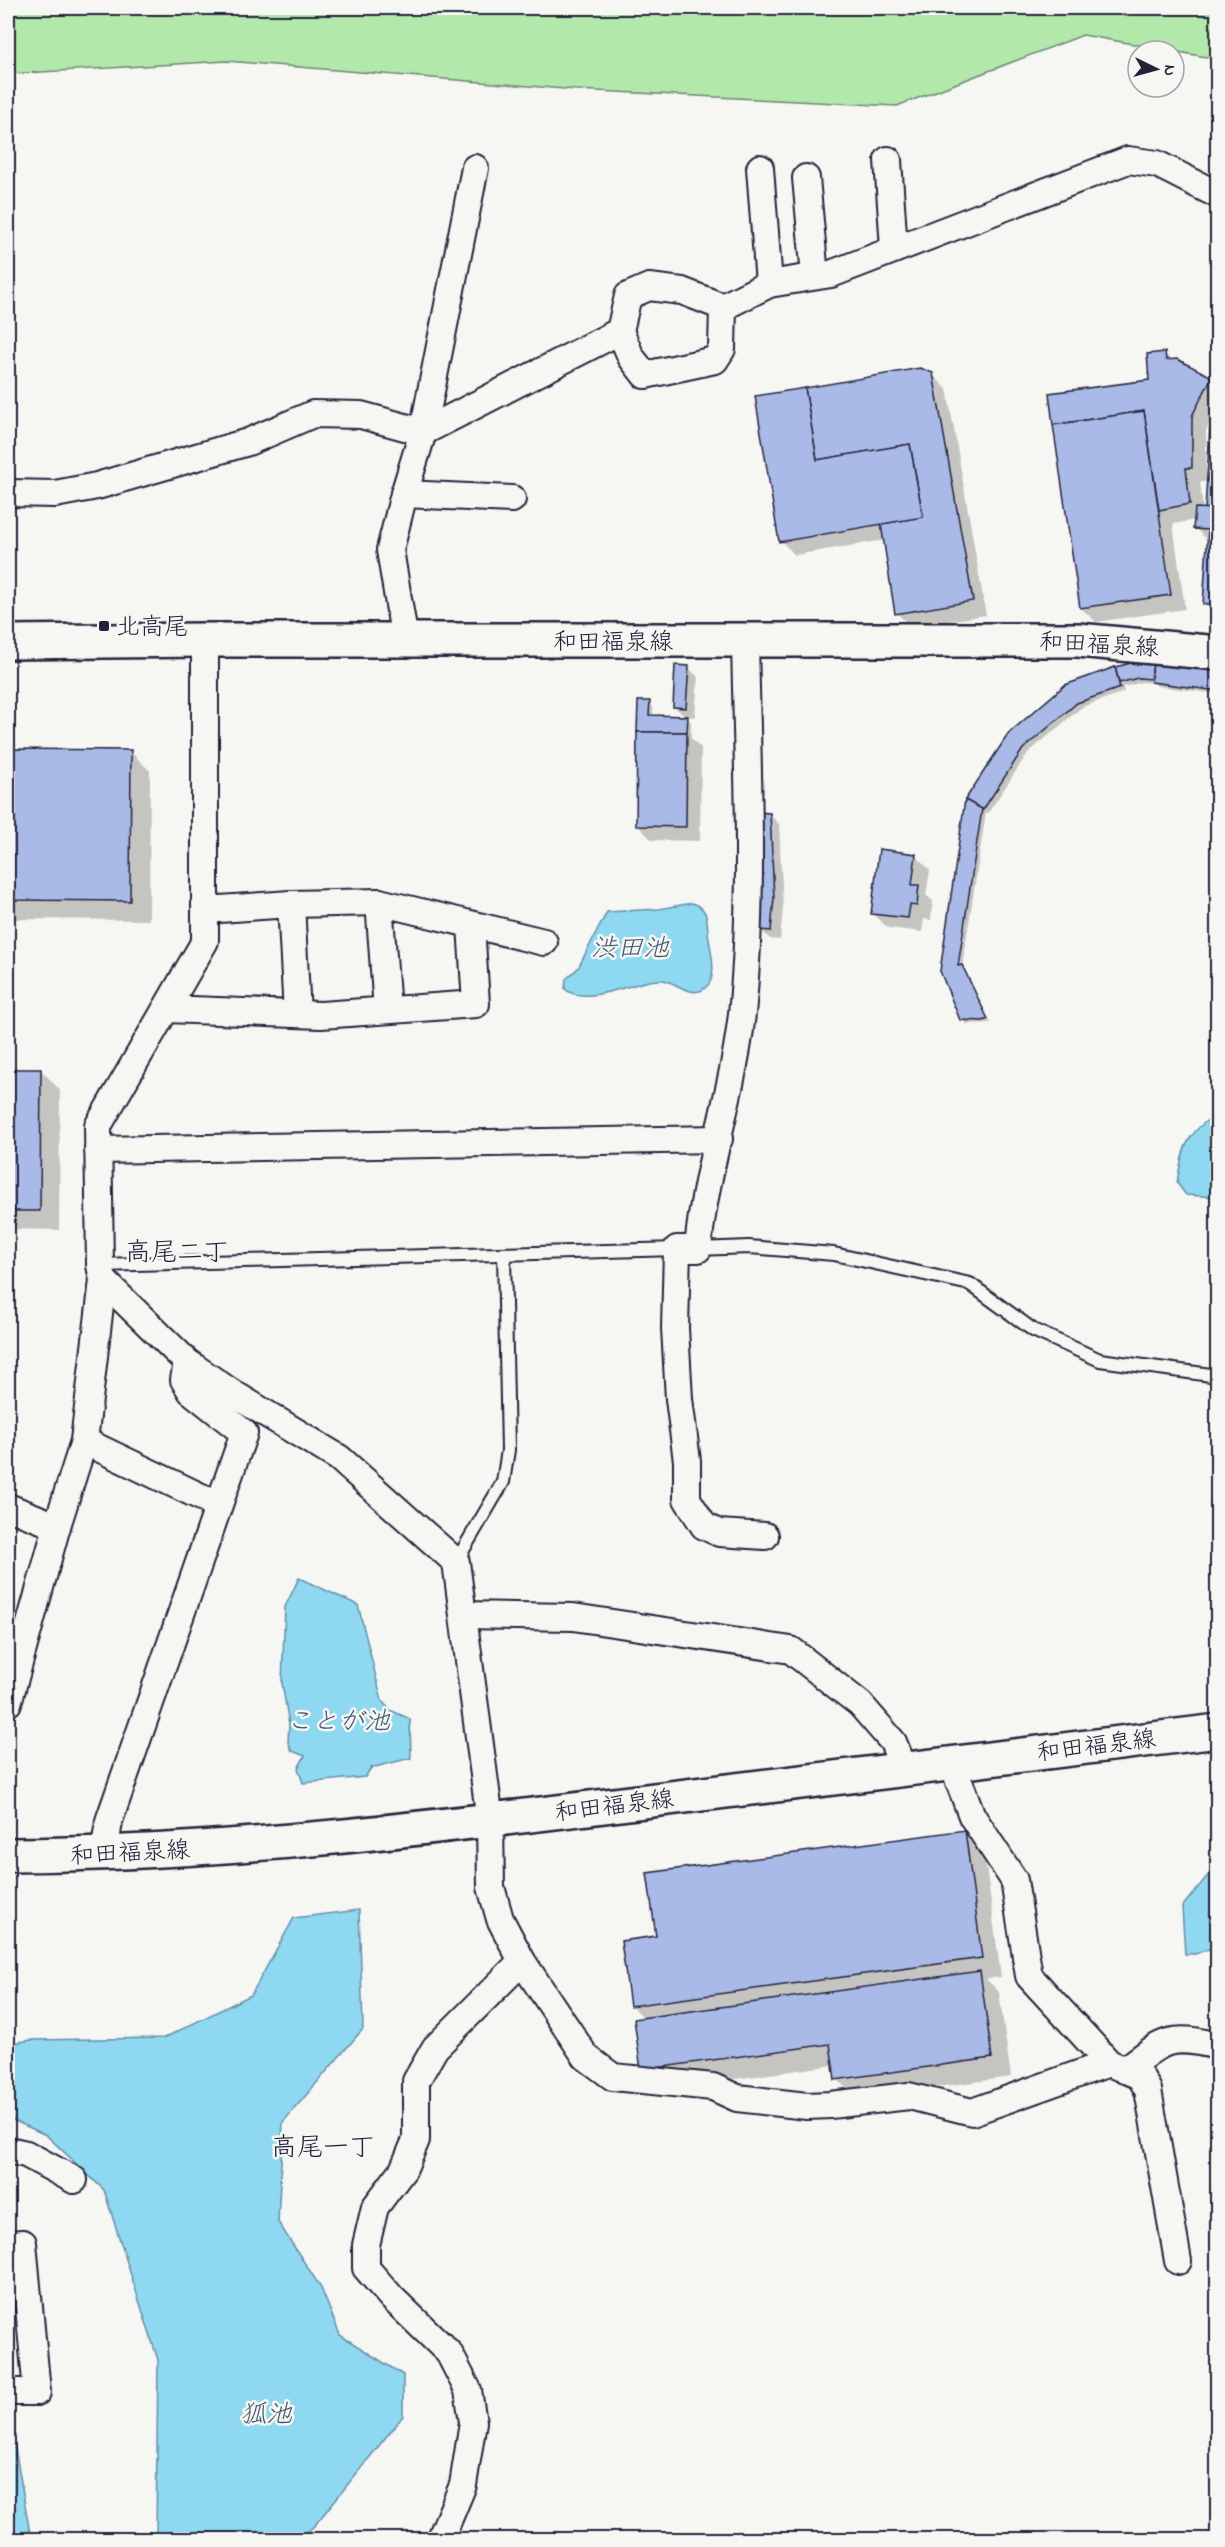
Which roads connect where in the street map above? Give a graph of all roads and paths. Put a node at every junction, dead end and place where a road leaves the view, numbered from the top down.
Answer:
1 (888, 160) dead end
2 (475, 168) dead end
3 (760, 168) dead end
4 (806, 178) dead end
5 (1218, 195) edge
6 (894, 249) junction
7 (815, 276) junction
8 (769, 284) junction
9 (723, 306) junction
10 (620, 332) junction
11 (423, 432) junction
12 (8, 493) edge
13 (404, 494) junction
14 (512, 499) dead end
15 (205, 640) junction
16 (745, 640) junction
17 (405, 641) junction
18 (8, 642) edge
19 (1218, 653) edge
20 (380, 902) junction
21 (291, 904) junction
22 (205, 910) junction
23 (471, 925) junction
24 (544, 942) dead end
25 (166, 1009) junction
26 (387, 1010) junction
27 (297, 1014) junction
28 (719, 1139) junction
29 (98, 1150) junction
30 (688, 1249) junction
31 (504, 1254) junction
32 (102, 1272) junction
33 (188, 1362) junction
34 (1218, 1376) edge
35 (84, 1441) junction
36 (218, 1505) junction
37 (8, 1507) edge
38 (57, 1526) junction
39 (765, 1536) dead end
40 (456, 1562) junction
41 (465, 1615) junction
42 (8, 1703) edge
43 (1218, 1731) edge
44 (952, 1763) junction
45 (904, 1769) junction
46 (490, 1821) junction
47 (8, 1855) edge
48 (104, 1855) junction
49 (522, 1961) junction
50 (1218, 2046) edge
51 (1117, 2066) junction
52 (8, 2150) edge
53 (74, 2180) dead end
54 (8, 2244) edge
55 (1178, 2261) dead end
56 (8, 2392) edge
57 (440, 2540) edge

1 - 6 street
2 - 11 street
3 - 8 street
4 - 7 street
5 - 6 street
6 - 7 street
7 - 8 street
8 - 9 street
9 - 10 street
9 - 10 street
10 - 11 street
11 - 12 street
11 - 13 street
13 - 14 street
13 - 17 street
15 - 17 main road, 和田福泉線
15 - 18 main road, 和田福泉線
15 - 22 street
16 - 17 main road, 和田福泉線
16 - 19 main road, 和田福泉線
16 - 28 street
20 - 21 street
20 - 23 street
20 - 26 street
21 - 22 street
21 - 27 street
22 - 25 street
23 - 24 street
23 - 26 street
25 - 27 street
25 - 29 street
26 - 27 street
28 - 29 street
28 - 30 street
29 - 32 street
30 - 31 lane
30 - 34 lane
30 - 39 street
31 - 32 lane
31 - 40 lane
32 - 33 street
32 - 35 street
33 - 36 street
33 - 40 street
35 - 36 street
35 - 38 street
36 - 48 street
37 - 38 street
38 - 42 street
40 - 41 street
41 - 45 street
41 - 46 street
43 - 44 main road, 和田福泉線
44 - 45 main road, 和田福泉線
44 - 51 street
45 - 46 main road, 和田福泉線
46 - 48 main road, 和田福泉線
46 - 49 street
47 - 48 main road, 和田福泉線
49 - 51 street
49 - 57 street
50 - 51 street
51 - 55 street
52 - 53 street
54 - 56 street

